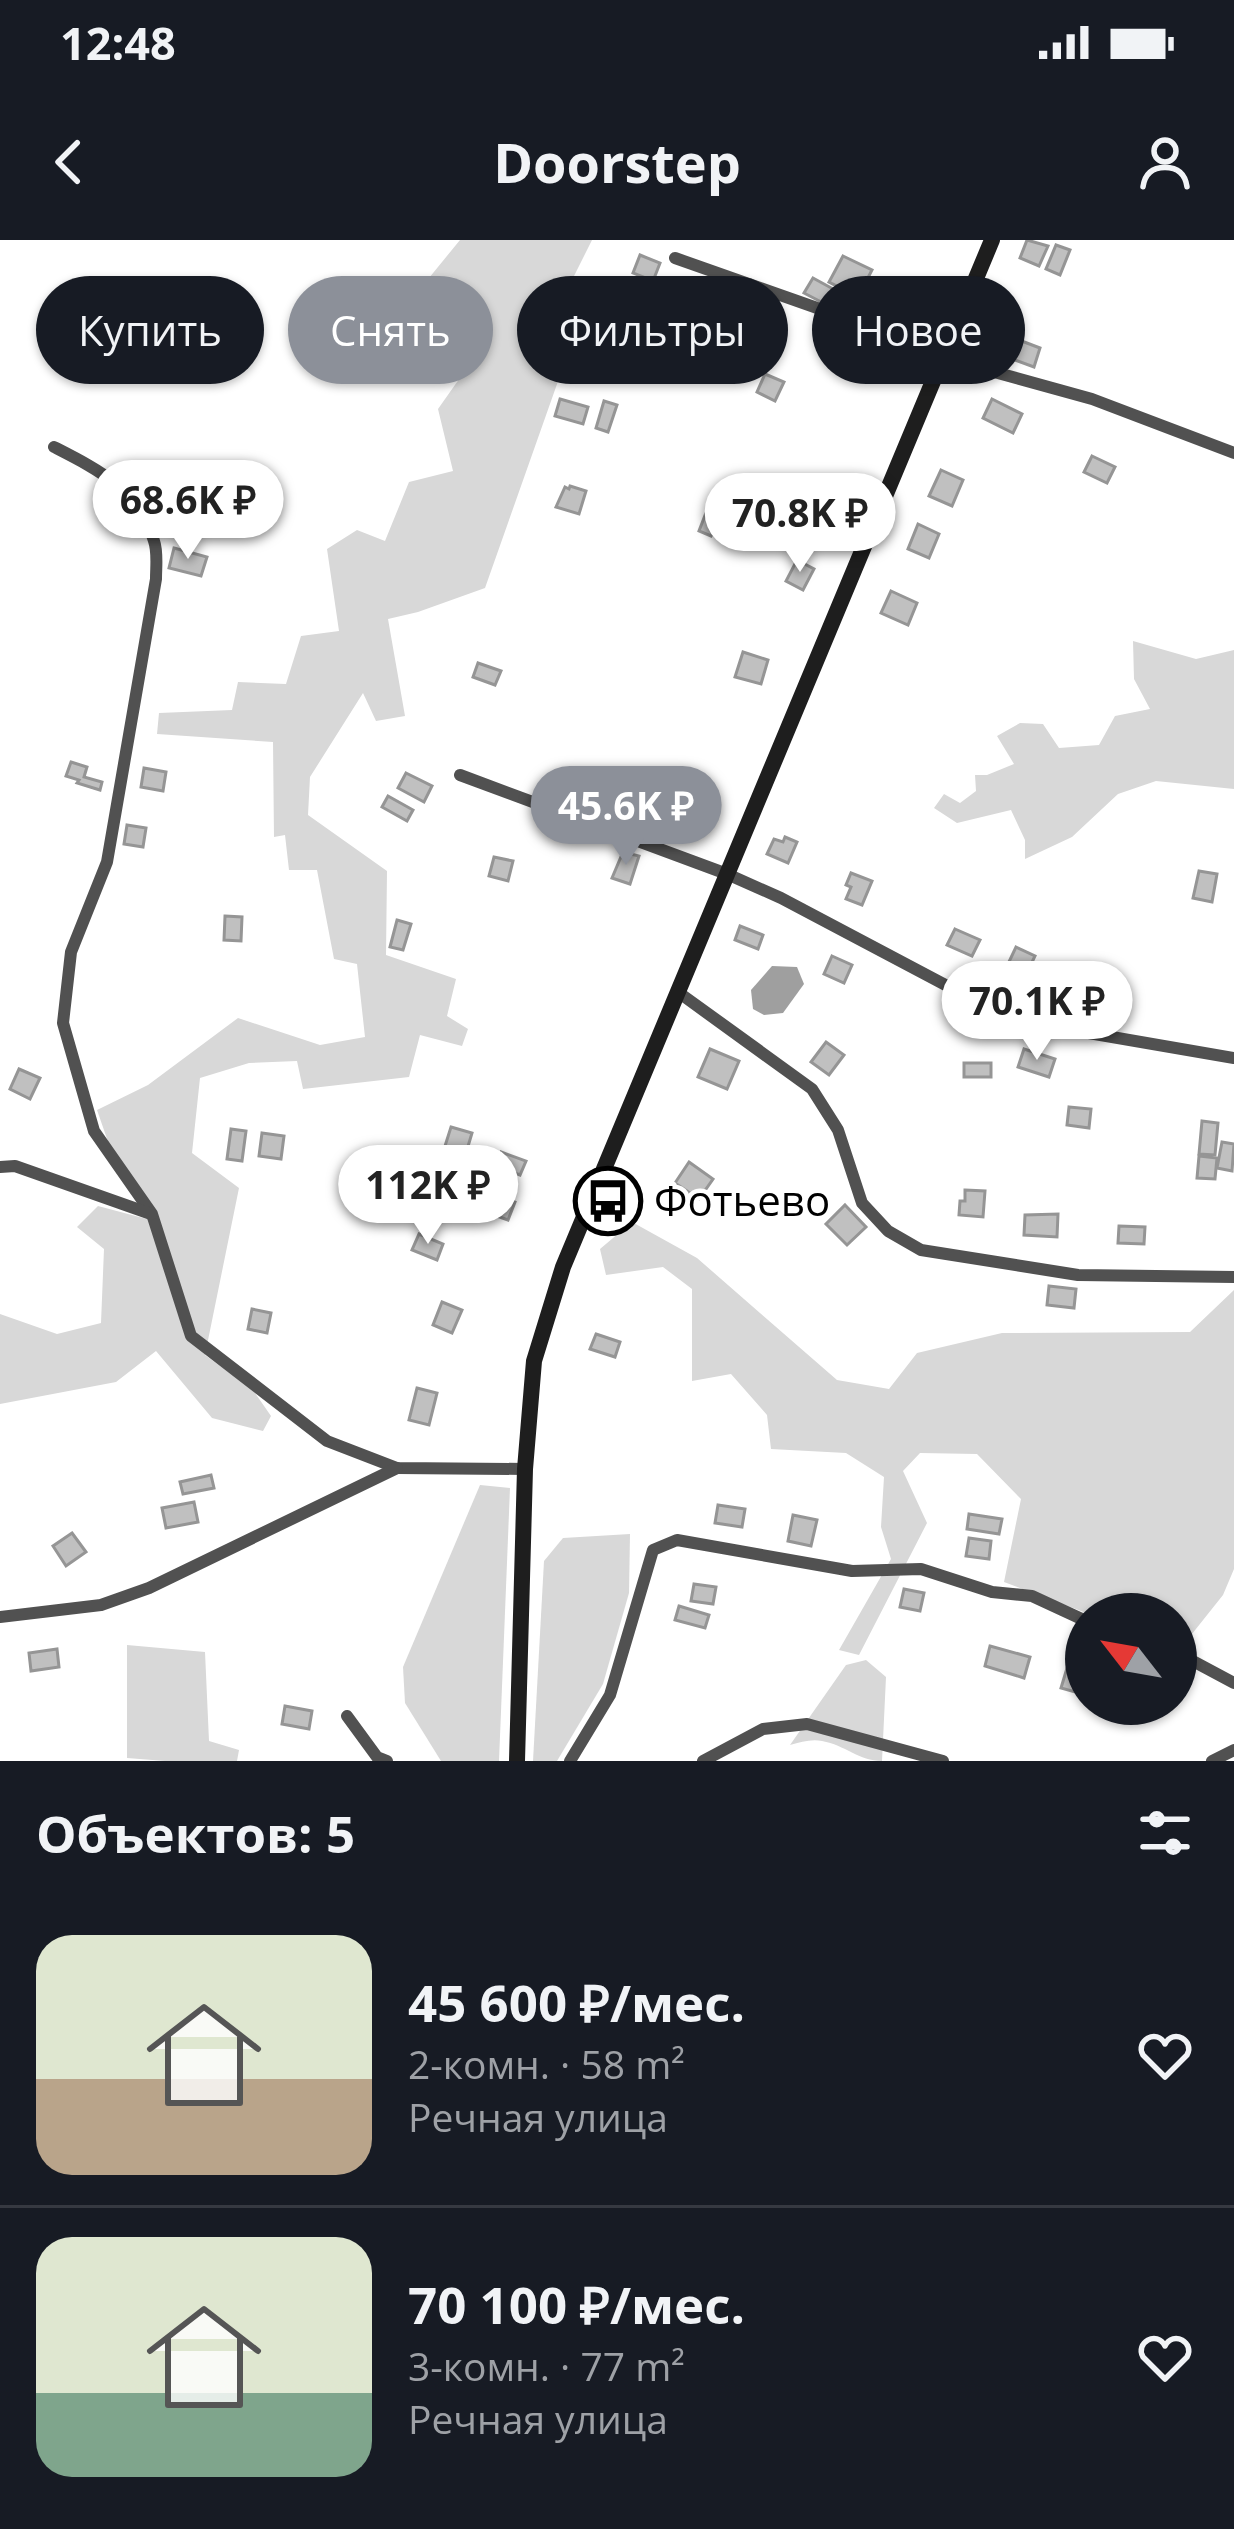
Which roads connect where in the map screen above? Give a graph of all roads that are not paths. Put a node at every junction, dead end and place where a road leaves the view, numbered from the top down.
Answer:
1 (992, 240) edge
2 (675, 258) dead end
3 (977, 276) edge
4 (812, 306) edge
5 (1025, 381) edge
6 (932, 384) edge
7 (54, 447) dead end
8 (1234, 452) edge
9 (460, 775) dead end
10 (727, 874) junction
11 (678, 992) junction
12 (1234, 1058) edge
13 (0, 1167) edge
14 (152, 1214) junction
15 (1234, 1277) edge
16 (397, 1468) junction
17 (525, 1469) junction
18 (1065, 1611) edge
19 (0, 1617) edge
20 (1197, 1663) edge
21 (1234, 1683) edge
22 (347, 1716) dead end
23 (1234, 1750) edge
24 (387, 1761) edge
25 (517, 1761) edge
26 (570, 1761) edge
27 (703, 1761) edge
28 (943, 1761) edge
29 (1212, 1761) edge

1 - 3 main road
2 - 4 street
5 - 8 street
6 - 10 main road
7 - 14 street
9 - 10 street
10 - 11 main road
10 - 12 street
11 - 15 street
11 - 17 main road
13 - 14 street
14 - 16 street
16 - 17 street
16 - 19 street
17 - 25 main road
18 - 26 street
20 - 21 street
22 - 24 street
23 - 29 street
27 - 28 street

